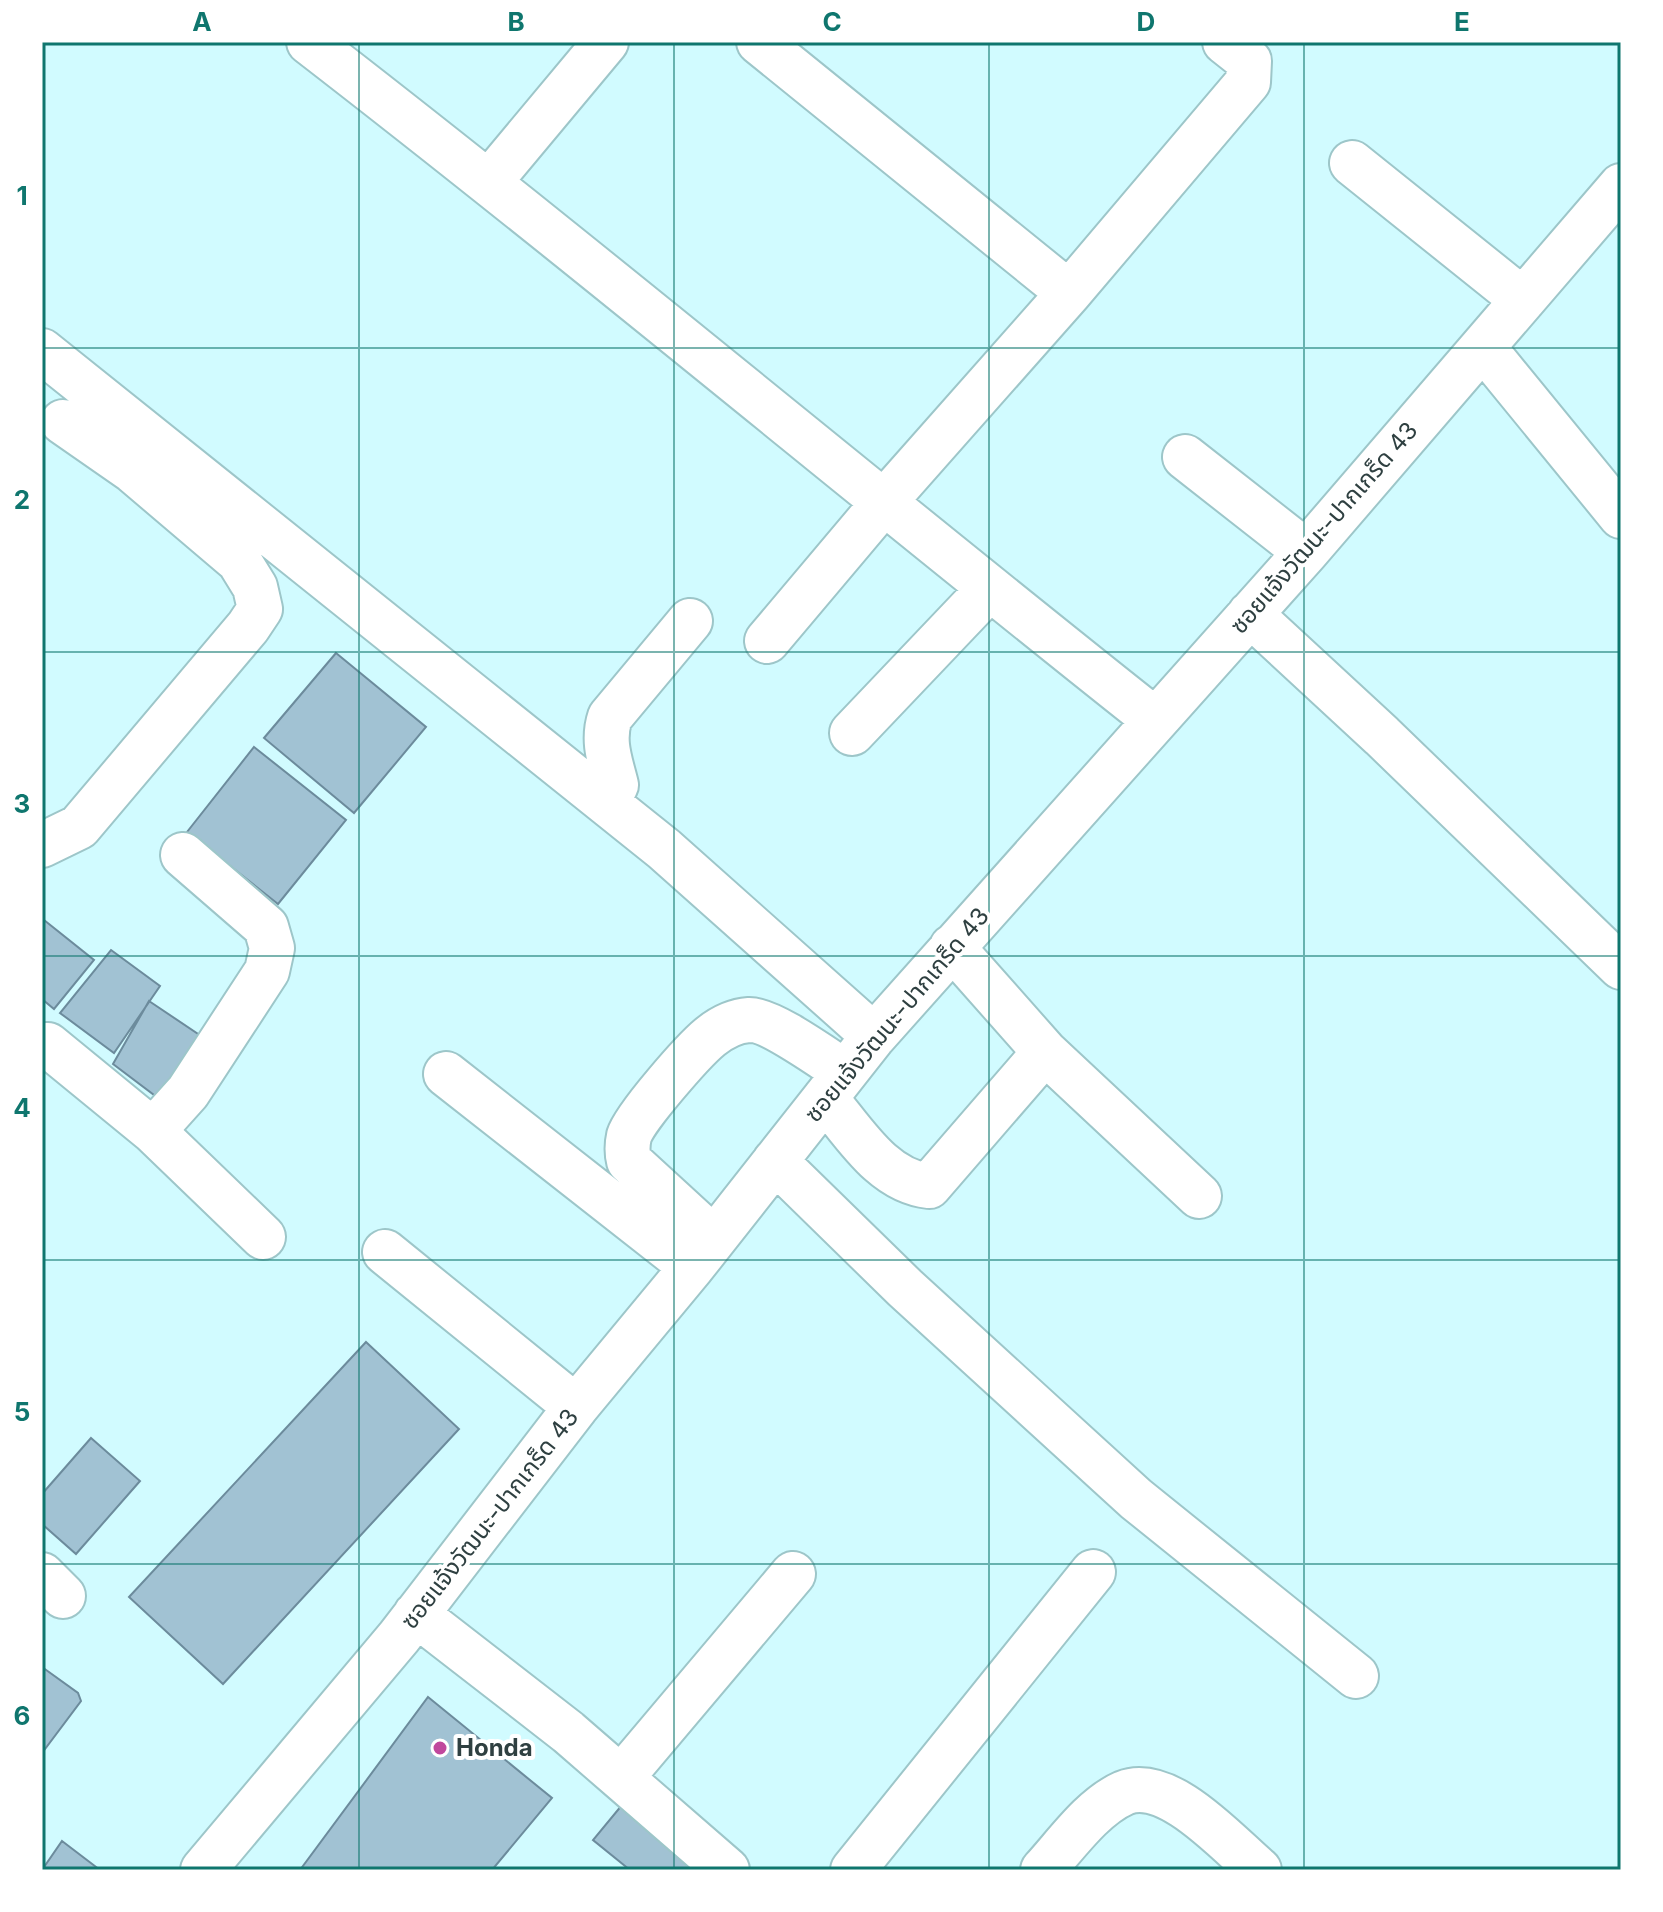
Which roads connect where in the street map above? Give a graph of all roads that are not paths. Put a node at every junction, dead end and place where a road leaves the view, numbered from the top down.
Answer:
1 (309, 42) edge
2 (606, 42) edge
3 (759, 42) edge
4 (1225, 42) edge
5 (1352, 163) dead end
6 (490, 181) junction
7 (1621, 186) edge
8 (1069, 293) junction
9 (1523, 300) junction
10 (1483, 347) junction
11 (42, 351) edge
12 (97, 395) junction
13 (52, 430) edge
14 (1185, 457) dead end
15 (885, 501) junction
16 (1621, 516) edge
17 (1306, 552) junction
18 (989, 589) junction
19 (1250, 614) junction
20 (690, 621) dead end
21 (767, 641) dead end
22 (1155, 720) junction
23 (852, 733) dead end
24 (607, 803) junction
25 (42, 845) edge
26 (183, 855) dead end
27 (952, 947) junction
28 (1621, 967) edge
29 (874, 1036) junction
30 (44, 1044) edge
31 (1045, 1052) junction
32 (446, 1074) dead end
33 (835, 1085) junction
34 (153, 1131) junction
35 (775, 1161) junction
36 (1199, 1196) dead end
37 (263, 1237) dead end
38 (385, 1252) dead end
39 (703, 1253) junction
40 (576, 1407) junction
41 (1093, 1572) dead end
42 (793, 1574) dead end
43 (416, 1614) junction
44 (1356, 1676) dead end
45 (621, 1778) junction
46 (203, 1870) edge
47 (727, 1870) edge
48 (853, 1870) edge
49 (1043, 1870) edge
50 (1259, 1870) edge

1 - 6 street
2 - 6 street
3 - 8 street
4 - 8 street
5 - 9 street
6 - 15 street
7 - 9 street, ซอยแจ้งวัฒนะ-ปากเกร็ด 43
8 - 15 street
9 - 10 street, ซอยแจ้งวัฒนะ-ปากเกร็ด 43
10 - 16 street
10 - 17 street, ซอยแจ้งวัฒนะ-ปากเกร็ด 43
11 - 12 street
12 - 13 street
12 - 24 street
13 - 25 street
14 - 17 street
15 - 18 street
15 - 21 street
17 - 19 street, ซอยแจ้งวัฒนะ-ปากเกร็ด 43
18 - 22 street
18 - 23 street
19 - 22 street, ซอยแจ้งวัฒนะ-ปากเกร็ด 43
19 - 28 street
20 - 24 street
22 - 27 street, ซอยแจ้งวัฒนะ-ปากเกร็ด 43
24 - 29 street
26 - 34 street
27 - 29 street, ซอยแจ้งวัฒนะ-ปากเกร็ด 43
27 - 31 street
29 - 33 street, ซอยแจ้งวัฒนะ-ปากเกร็ด 43
30 - 34 street
31 - 33 street
31 - 36 street
32 - 39 street
33 - 35 street, ซอยแจ้งวัฒนะ-ปากเกร็ด 43
33 - 39 street
34 - 37 street
35 - 39 street, ซอยแจ้งวัฒนะ-ปากเกร็ด 43
35 - 44 street
38 - 40 street
39 - 40 street, ซอยแจ้งวัฒนะ-ปากเกร็ด 43
40 - 43 street, ซอยแจ้งวัฒนะ-ปากเกร็ด 43
41 - 48 street
42 - 45 street
43 - 45 street
43 - 46 street, ซอยแจ้งวัฒนะ-ปากเกร็ด 43
45 - 47 street
49 - 50 street

